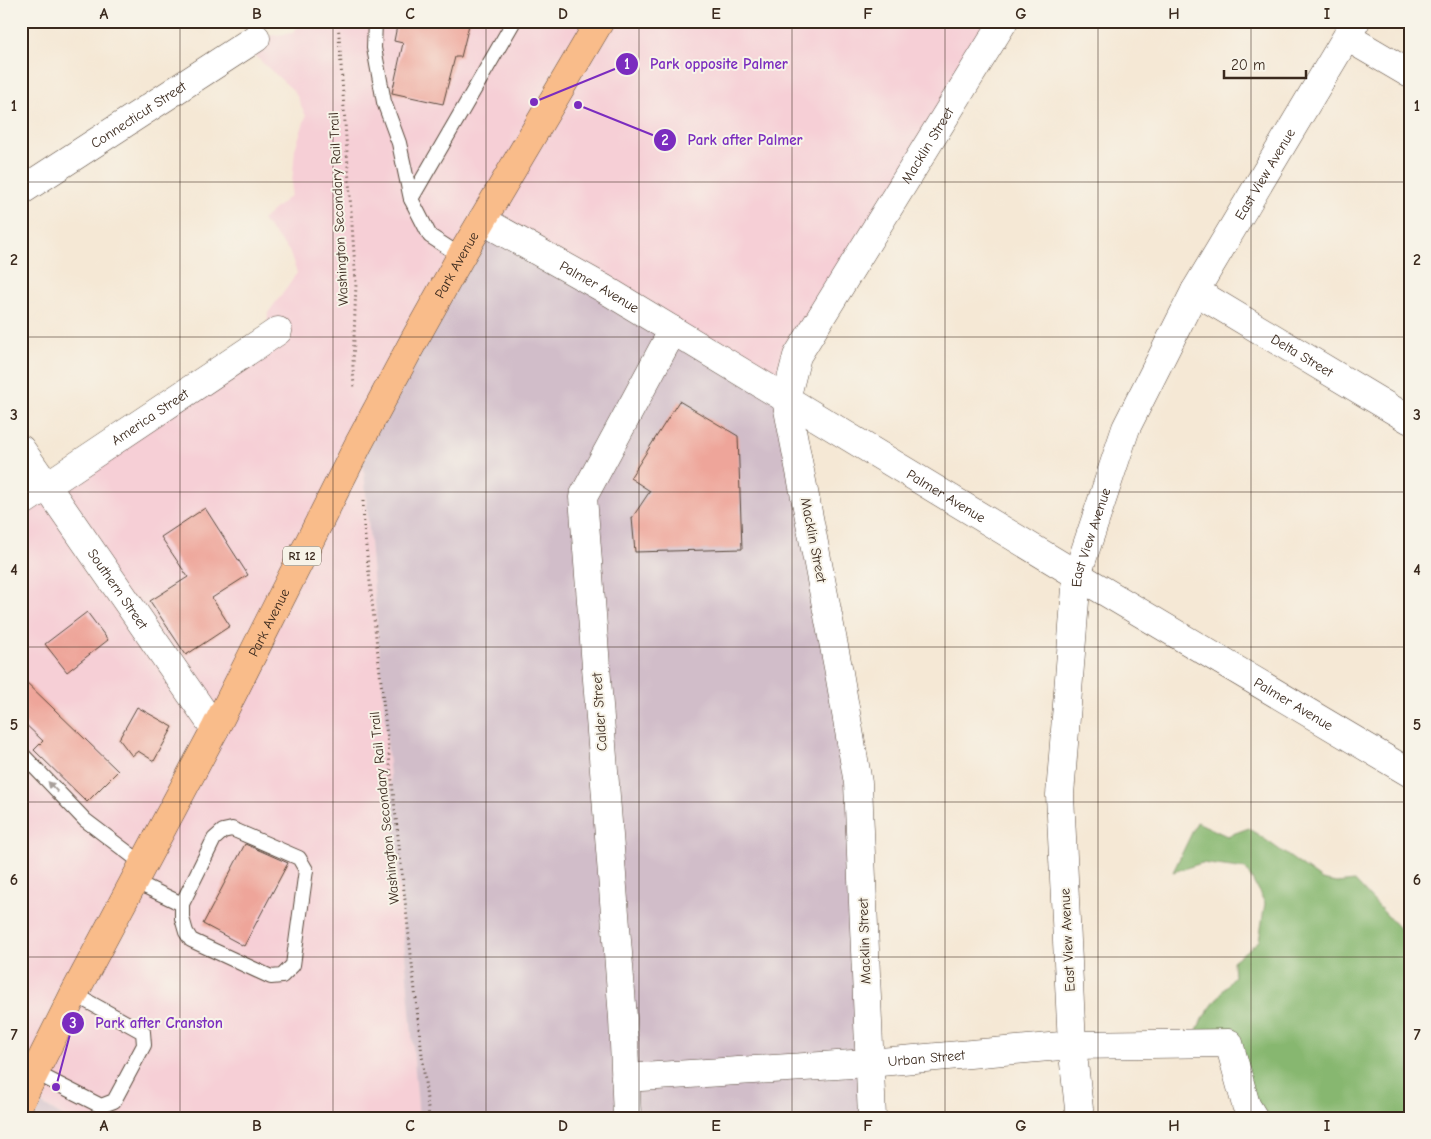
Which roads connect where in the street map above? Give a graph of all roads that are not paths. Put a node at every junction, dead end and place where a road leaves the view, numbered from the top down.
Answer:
1 (375, 21) edge
2 (514, 21) edge
3 (600, 21) edge
4 (1004, 21) edge
5 (1351, 29) edge
6 (256, 38) dead end
7 (1410, 74) edge
8 (21, 191) edge
9 (410, 199) junction
10 (482, 220) junction
11 (461, 256) junction
12 (1196, 291) junction
13 (673, 330) junction
14 (278, 331) dead end
15 (786, 399) junction
16 (1410, 420) edge
17 (21, 449) edge
18 (47, 486) junction
19 (21, 503) edge
20 (1076, 576) junction
21 (214, 729) junction
22 (21, 753) edge
23 (1410, 773) edge
24 (139, 872) junction
25 (182, 904) junction
26 (74, 994) junction
27 (1072, 1045) junction
28 (869, 1063) junction
29 (36, 1073) junction
30 (625, 1078) junction
31 (21, 1100) edge
32 (626, 1118) edge
33 (872, 1118) edge
34 (1080, 1118) edge
35 (1254, 1118) edge

1 - 9 lane
2 - 9 lane
3 - 10 main road, Park Avenue / RI 12
4 - 15 street, Macklin Street
5 - 7 street
5 - 12 street, East View Avenue
6 - 8 street, Connecticut Street
9 - 11 lane
10 - 11 main road, Park Avenue / RI 12
10 - 13 street, Palmer Avenue
11 - 21 main road, Park Avenue / RI 12
12 - 16 street, Delta Street
12 - 20 street, East View Avenue
13 - 15 street, Palmer Avenue
13 - 30 street, Calder Street
14 - 18 street, America Street
15 - 20 street, Palmer Avenue
15 - 28 street, Macklin Street
17 - 18 street, Southern Street
18 - 19 street, America Street
18 - 21 street, Southern Street
20 - 23 street, Palmer Avenue
20 - 27 street, East View Avenue
21 - 24 main road, Park Avenue / RI 12
24 -> 22 lane
24 - 25 lane
24 - 26 main road, Park Avenue / RI 12
25 - 25 lane
26 - 29 main road, Park Avenue / RI 12
26 - 29 lane
27 - 28 street, Urban Street
27 - 34 street, East View Avenue
27 - 35 street, Urban Street
28 - 30 street, Urban Street
28 - 33 street, Macklin Street
29 - 31 main road, Park Avenue / RI 12
30 - 32 street, Calder Street

